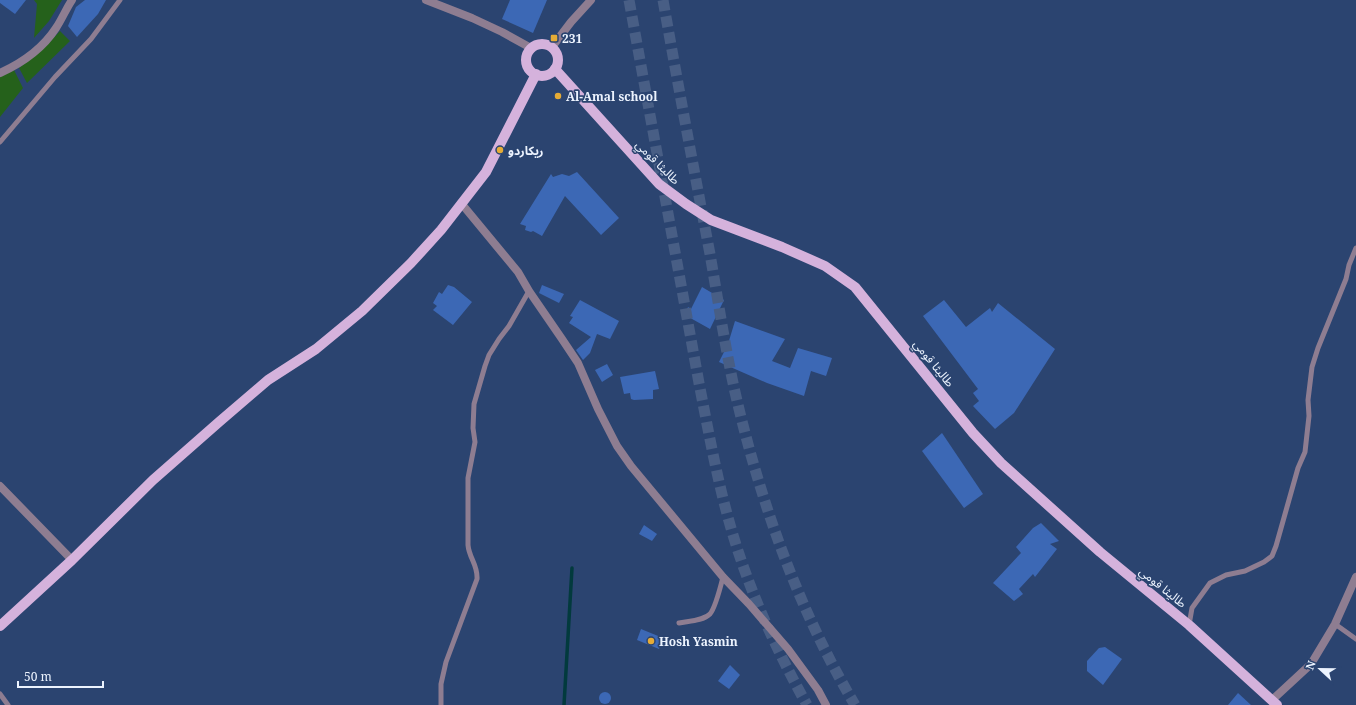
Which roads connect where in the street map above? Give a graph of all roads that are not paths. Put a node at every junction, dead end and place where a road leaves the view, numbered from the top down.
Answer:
1 (72, 0) edge
2 (120, 0) edge
3 (426, 0) edge
4 (591, 0) edge
5 (552, 47) junction
6 (531, 48) junction
7 (555, 69) junction
8 (0, 73) edge
9 (536, 74) junction
10 (0, 142) edge
11 (461, 203) junction
12 (1356, 248) edge
13 (529, 291) junction
14 (0, 486) edge
15 (72, 560) junction
16 (723, 577) junction
17 (1355, 581) edge
18 (679, 623) dead end
19 (1189, 624) junction
20 (1335, 624) junction
21 (0, 626) edge
22 (1356, 640) edge
23 (0, 694) edge
24 (1274, 702) edge
25 (8, 705) edge
26 (441, 705) edge
27 (826, 705) edge

1 - 8 street
2 - 10 lane
3 - 6 street
4 - 5 street
5 - 6 main road
5 - 7 main road
6 - 9 main road
7 - 9 main road
7 - 19 main road, طاليثا قومي
9 - 11 main road
11 - 13 street
11 - 15 main road
12 - 19 lane
13 - 16 street
13 - 26 lane
14 - 15 street
15 - 21 main road
16 - 18 lane
16 - 27 street
17 - 20 street
19 - 24 main road, طاليثا قومي
20 - 22 lane
20 - 24 street
23 - 25 lane

